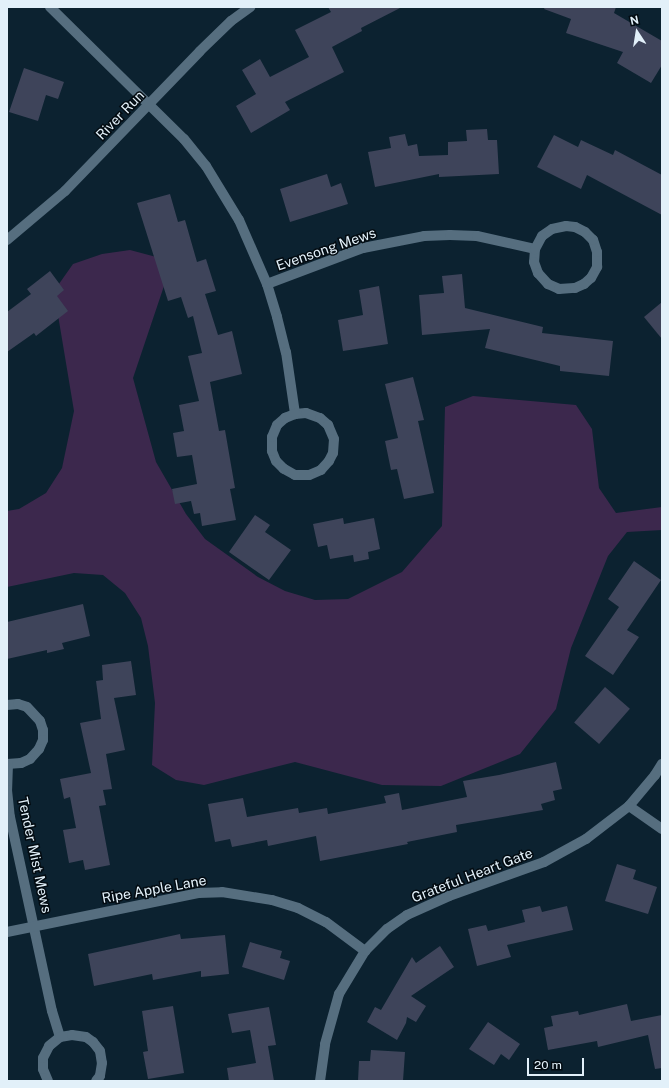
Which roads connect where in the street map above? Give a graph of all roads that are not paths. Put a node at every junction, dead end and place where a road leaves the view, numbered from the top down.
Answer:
1 (50, 7) edge
2 (250, 7) edge
3 (149, 104) junction
4 (7, 240) edge
5 (535, 249) junction
6 (267, 284) junction
7 (295, 414) junction
8 (7, 705) edge
9 (8, 764) edge
10 (662, 764) edge
11 (629, 806) junction
12 (662, 829) edge
13 (35, 926) junction
14 (7, 932) edge
15 (365, 951) junction
16 (60, 1037) junction
17 (48, 1081) edge
18 (96, 1081) edge
19 (320, 1081) edge

1 - 3 street
2 - 3 street, River Run
3 - 4 street, River Run
3 - 6 street
5 - 5 street
5 - 6 street, Evensong Mews
6 - 7 street
7 - 7 street
8 - 9 street, Tender Mist Mews
9 - 13 street, Tender Mist Mews
10 - 11 street, Grateful Heart Gate
11 - 12 street
11 - 15 street, Grateful Heart Gate
13 - 14 street, Ripe Apple Lane
13 - 15 street, Ripe Apple Lane
13 - 16 street, Tender Mist Mews
15 - 19 street, Grateful Heart Gate
16 - 17 street
16 - 18 street

